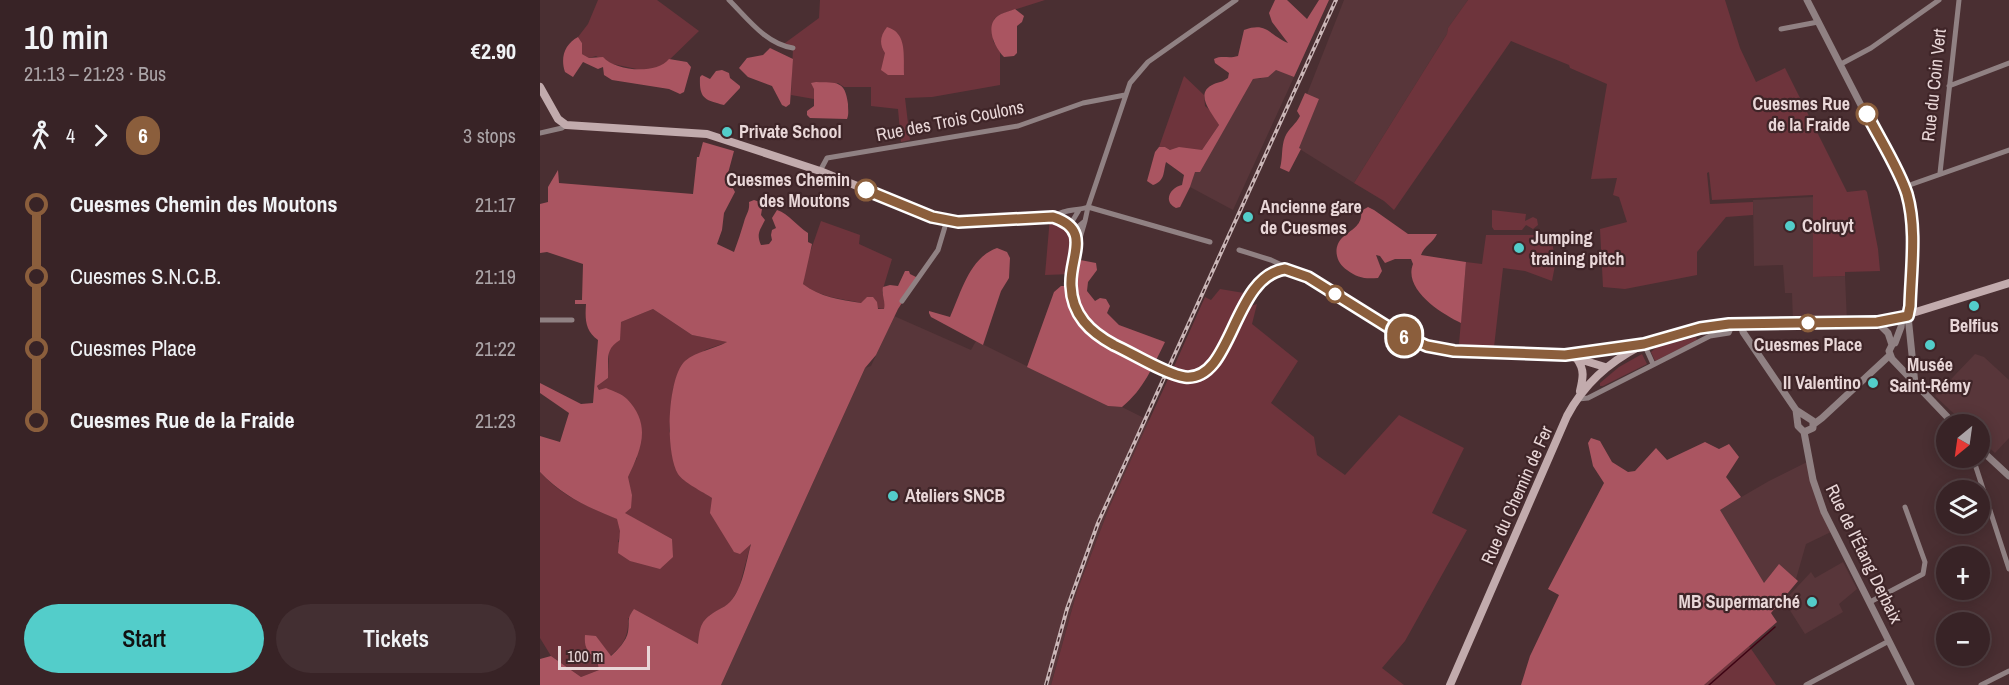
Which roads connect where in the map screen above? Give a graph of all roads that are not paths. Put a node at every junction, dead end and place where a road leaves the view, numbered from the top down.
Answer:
1 (729, 0) edge
2 (1236, 0) edge
3 (1807, 0) edge
4 (1938, 0) edge
5 (1959, 0) edge
6 (1818, 22) junction
7 (1781, 29) dead end
8 (793, 48) dead end
9 (2009, 63) edge
10 (1841, 64) junction
11 (1949, 86) junction
12 (540, 87) edge
13 (1125, 95) junction
14 (566, 124) junction
15 (540, 133) edge
16 (2009, 150) edge
17 (820, 171) junction
18 (1940, 173) junction
19 (1904, 187) junction
20 (1088, 207) junction
21 (1079, 210) junction
22 (1053, 217) junction
23 (947, 220) junction
24 (1085, 221) junction
25 (1072, 227) junction
26 (1210, 242) dead end
27 (1077, 247) junction
28 (1239, 250) dead end
29 (1292, 270) junction
30 (2009, 283) edge
31 (902, 301) dead end
32 (1905, 317) junction
33 (540, 320) edge
34 (572, 320) dead end
35 (1877, 322) junction
36 (1752, 323) junction
37 (1737, 324) junction
38 (1749, 339) junction
39 (1644, 344) junction
40 (1894, 344) junction
41 (1910, 344) junction
42 (1594, 352) junction
43 (1565, 355) junction
44 (1912, 355) junction
45 (1892, 358) junction
46 (1577, 359) junction
47 (1653, 364) junction
48 (1605, 367) junction
49 (1915, 384) junction
50 (1578, 397) junction
51 (1944, 414) edge
52 (1801, 418) junction
53 (1814, 424) junction
54 (1804, 432) junction
55 (1990, 458) edge
56 (1976, 468) edge
57 (2009, 476) edge
58 (1905, 507) dead end
59 (2009, 569) edge
60 (1870, 602) junction
61 (1889, 641) junction
62 (2009, 671) edge
63 (1450, 685) edge
64 (1806, 685) edge
65 (1911, 685) edge
66 (1981, 685) edge

1 - 8 street
2 - 13 street
3 - 6 street
4 - 10 street
5 - 11 street, Rue du Coin Vert
6 - 7 street
6 - 10 street
9 - 11 street
10 - 19 street
11 - 18 street, Rue du Coin Vert
12 - 14 main road
13 - 17 street, Rue des Trois Coulons
13 - 20 street
14 - 15 street
14 - 17 main road
16 - 18 street
17 - 23 main road
18 - 19 street
19 - 32 street
20 - 21 street
20 - 24 street
20 - 26 street
21 - 22 street
21 - 25 street
22 - 23 main road
22 - 25 main road
23 - 31 street
24 - 25 street
24 - 27 street
25 - 27 main road
27 - 29 main road, bridge
28 - 29 street
29 - 43 main road
30 - 32 main road
32 - 35 main road
32 - 40 street
32 - 41 street
33 - 34 street
35 - 36 main road
35 - 40 street
36 - 37 main road
36 - 38 street
37 - 38 street
37 - 39 main road
37 - 47 street
38 - 52 street
39 - 42 main road
39 - 47 street
39 - 48 main road, Rue du Chemin de Fer
40 - 41 street
40 - 45 street
41 - 44 street
42 - 43 main road
42 - 48 main road
43 - 46 main road
44 - 45 street
44 - 49 street
45 - 49 street
45 - 53 street
46 - 48 main road
46 - 50 main road
47 - 50 street
48 - 50 main road, Rue du Chemin de Fer
49 - 51 street
50 - 63 main road, Rue du Chemin de Fer
52 - 53 street
52 - 54 street
53 - 54 street
54 - 60 street, Rue de l'Étang Derbaix
55 - 57 street
56 - 59 street
58 - 60 street
60 - 61 street, Rue de l'Étang Derbaix
61 - 64 street
61 - 65 street, Rue de l'Étang Derbaix
62 - 66 street

